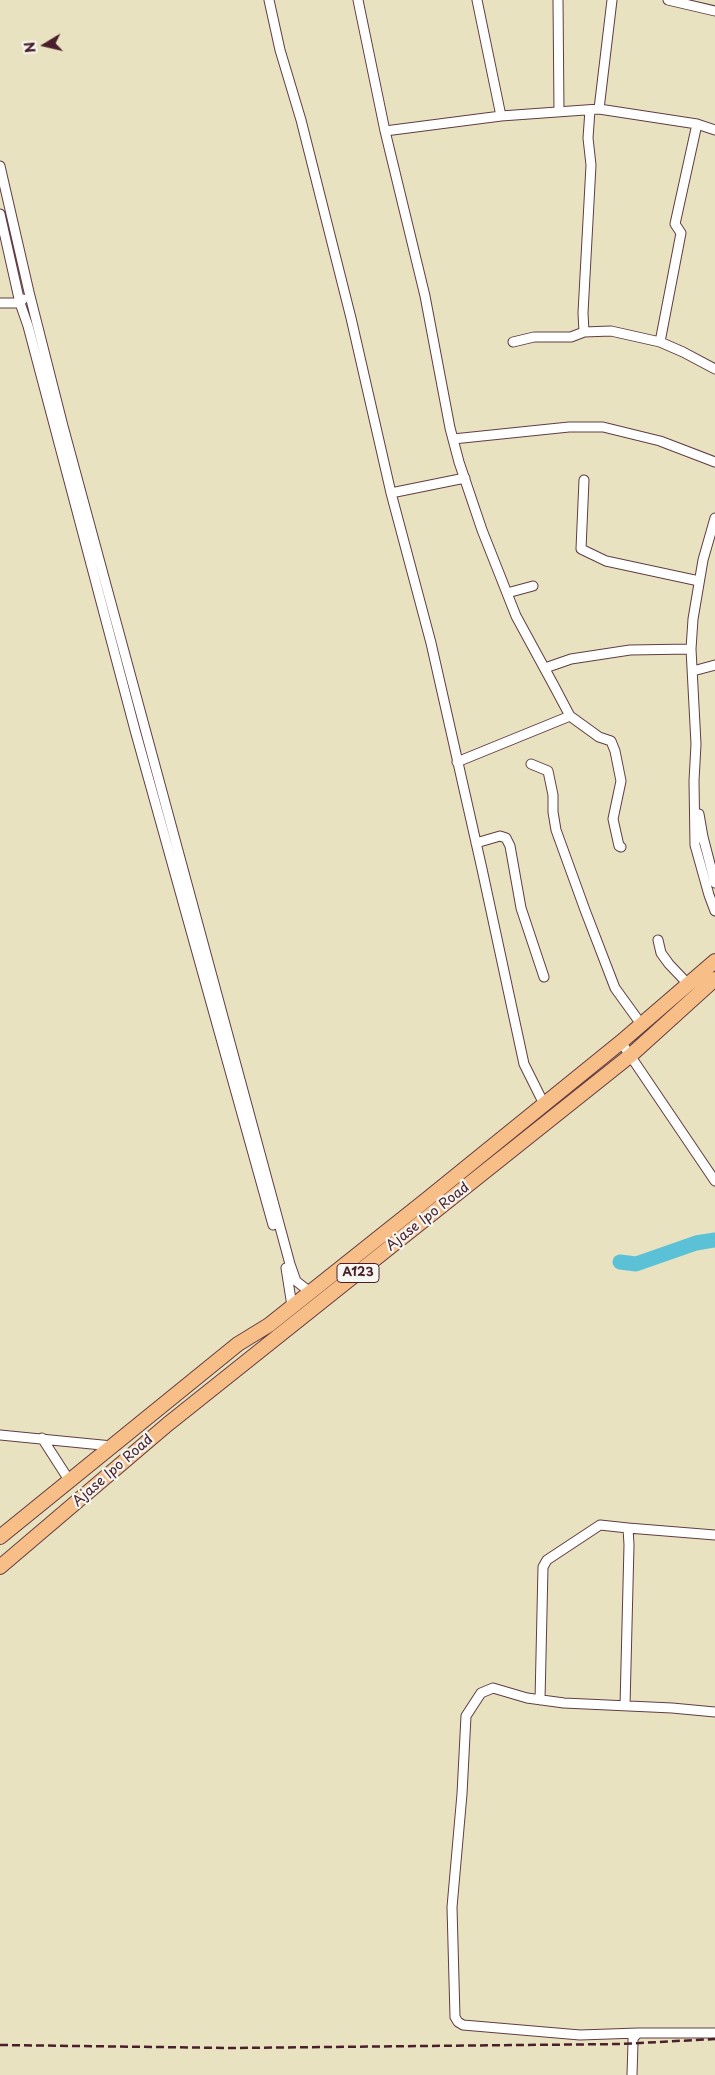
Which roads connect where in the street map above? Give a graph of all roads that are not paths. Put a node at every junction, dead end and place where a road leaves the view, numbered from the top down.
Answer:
1 (269, 0) edge
2 (358, 0) edge
3 (477, 0) edge
4 (558, 0) edge
5 (612, 0) edge
6 (668, 0) edge
7 (715, 11) edge
8 (594, 109) junction
9 (559, 112) junction
10 (501, 116) junction
11 (697, 124) junction
12 (715, 130) edge
13 (385, 131) junction
14 (0, 166) edge
15 (0, 214) edge
16 (29, 292) junction
17 (0, 303) edge
18 (20, 303) junction
19 (584, 332) junction
20 (512, 342) dead end
21 (660, 342) junction
22 (715, 369) edge
23 (453, 439) junction
24 (715, 462) edge
25 (465, 478) junction
26 (584, 480) dead end
27 (391, 493) junction
28 (715, 518) edge
29 (699, 581) junction
30 (533, 586) dead end
31 (507, 592) junction
32 (691, 649) junction
33 (715, 665) edge
34 (545, 668) junction
35 (693, 671) junction
36 (570, 716) junction
37 (457, 762) junction
38 (531, 764) dead end
39 (694, 782) junction
40 (476, 843) junction
41 (621, 847) dead end
42 (715, 883) edge
43 (715, 912) edge
44 (658, 940) dead end
45 (715, 961) edge
46 (544, 977) dead end
47 (715, 978) edge
48 (688, 984) junction
49 (641, 1024) junction
50 (621, 1042) junction
51 (631, 1055) junction
52 (544, 1104) junction
53 (715, 1181) edge
54 (310, 1292) junction
55 (292, 1306) junction
56 (0, 1435) edge
57 (42, 1438) junction
58 (112, 1446) junction
59 (69, 1480) junction
60 (628, 1528) junction
61 (715, 1535) edge
62 (0, 1537) edge
63 (0, 1567) edge
64 (540, 1700) junction
65 (625, 1706) junction
66 (715, 1712) edge
67 (638, 2033) junction
68 (715, 2033) edge
69 (632, 2075) edge

1 - 27 street
2 - 13 street
3 - 10 street
4 - 9 street
5 - 8 street
6 - 7 street
8 - 9 street
8 - 11 street
8 - 19 street
9 - 10 street
10 - 13 street
11 - 12 street
11 - 21 street
13 - 23 street
14 - 16 street
15 - 18 street
16 - 18 street
16 - 54 street
17 - 18 street
18 - 55 street
19 - 20 street
19 - 21 street
21 - 22 street
23 - 24 street
23 - 25 street
25 - 27 street
25 - 31 street
26 - 29 street
27 - 37 street
28 - 29 street
29 - 32 street
30 - 31 street
31 - 34 street
32 - 34 street
32 - 35 street
33 - 35 street
34 - 36 street
35 - 39 street
36 - 37 street
36 - 41 street
37 - 40 street
38 - 49 street
39 - 42 street
39 - 43 street
40 - 46 street
40 - 52 street
44 - 48 street
45 - 48 highway, Ajase Ipo Road / A123
47 - 51 highway, Ajase Ipo Road / A123
48 - 49 highway, Ajase Ipo Road / A123
49 - 50 highway, Ajase Ipo Road / A123
50 - 51 street
50 - 52 highway, Ajase Ipo Road / A123
51 - 53 street
51 - 63 highway, Ajase Ipo Road / A123
52 - 54 highway, Ajase Ipo Road / A123
54 - 55 highway, Ajase Ipo Road / A123
55 - 58 highway, Ajase Ipo Road / A123
56 - 57 street
57 - 58 street
57 - 59 street
58 - 59 highway, Ajase Ipo Road / A123
59 - 62 highway, Ajase Ipo Road / A123
60 - 61 street
60 - 64 street
60 - 65 street
64 - 65 street
64 - 67 street
65 - 66 street
67 - 68 street
67 - 69 street

